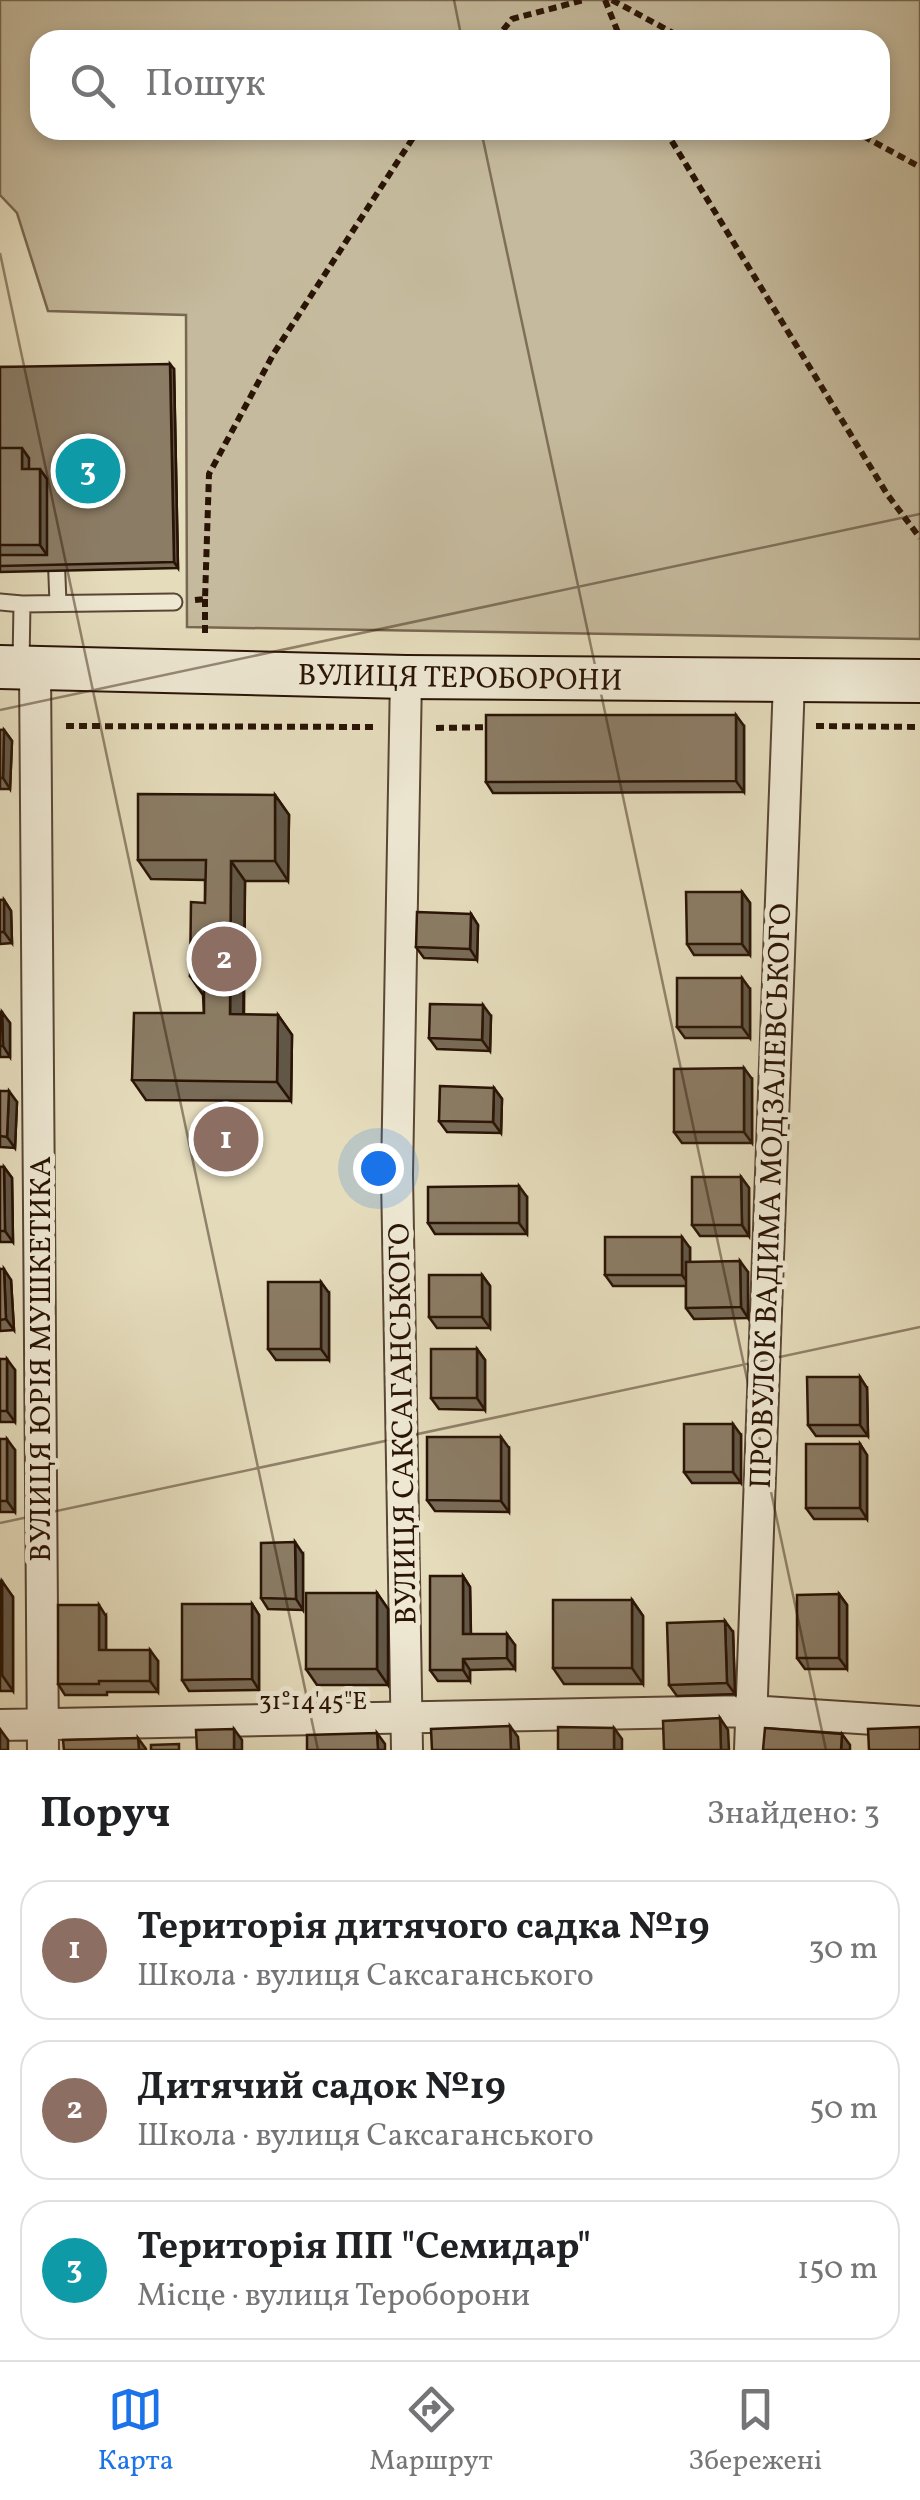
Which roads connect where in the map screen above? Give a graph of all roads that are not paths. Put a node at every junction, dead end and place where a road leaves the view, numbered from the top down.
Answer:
1 (56, 531) edge
2 (0, 602) edge
3 (174, 602) road end
4 (58, 603) junction
5 (22, 604) junction
6 (19, 668) edge
7 (406, 677) junction
8 (789, 680) junction
9 (920, 682) edge
10 (751, 1711) junction
11 (407, 1718) junction
12 (920, 1722) edge
13 (0, 1725) edge
14 (43, 1738) edge
15 (407, 1750) edge
16 (750, 1750) edge

1 - 4 lane
2 - 5 lane
3 - 4 lane
4 - 5 lane
5 - 6 lane
6 - 7 main road, ВУЛИЦЯ ТЕРОБОРОНИ
6 - 14 street, ВУЛИЦЯ ЮРІЯ МУШКЕТИКА
7 - 8 main road, ВУЛИЦЯ ТЕРОБОРОНИ
7 - 11 street, ВУЛИЦЯ САКСАГАНСЬКОГО
8 - 9 main road, ВУЛИЦЯ ТЕРОБОРОНИ
8 - 10 street, ПРОВУЛОК ВАДИМА МОДЗАЛЕВСЬКОГО
10 - 11 street
10 - 12 street
10 - 16 street, ПРОВУЛОК ВАДИМА МОДЗАЛЕВСЬКОГО
11 - 14 street
11 - 15 street, ВУЛИЦЯ САКСАГАНСЬКОГО
13 - 14 street

